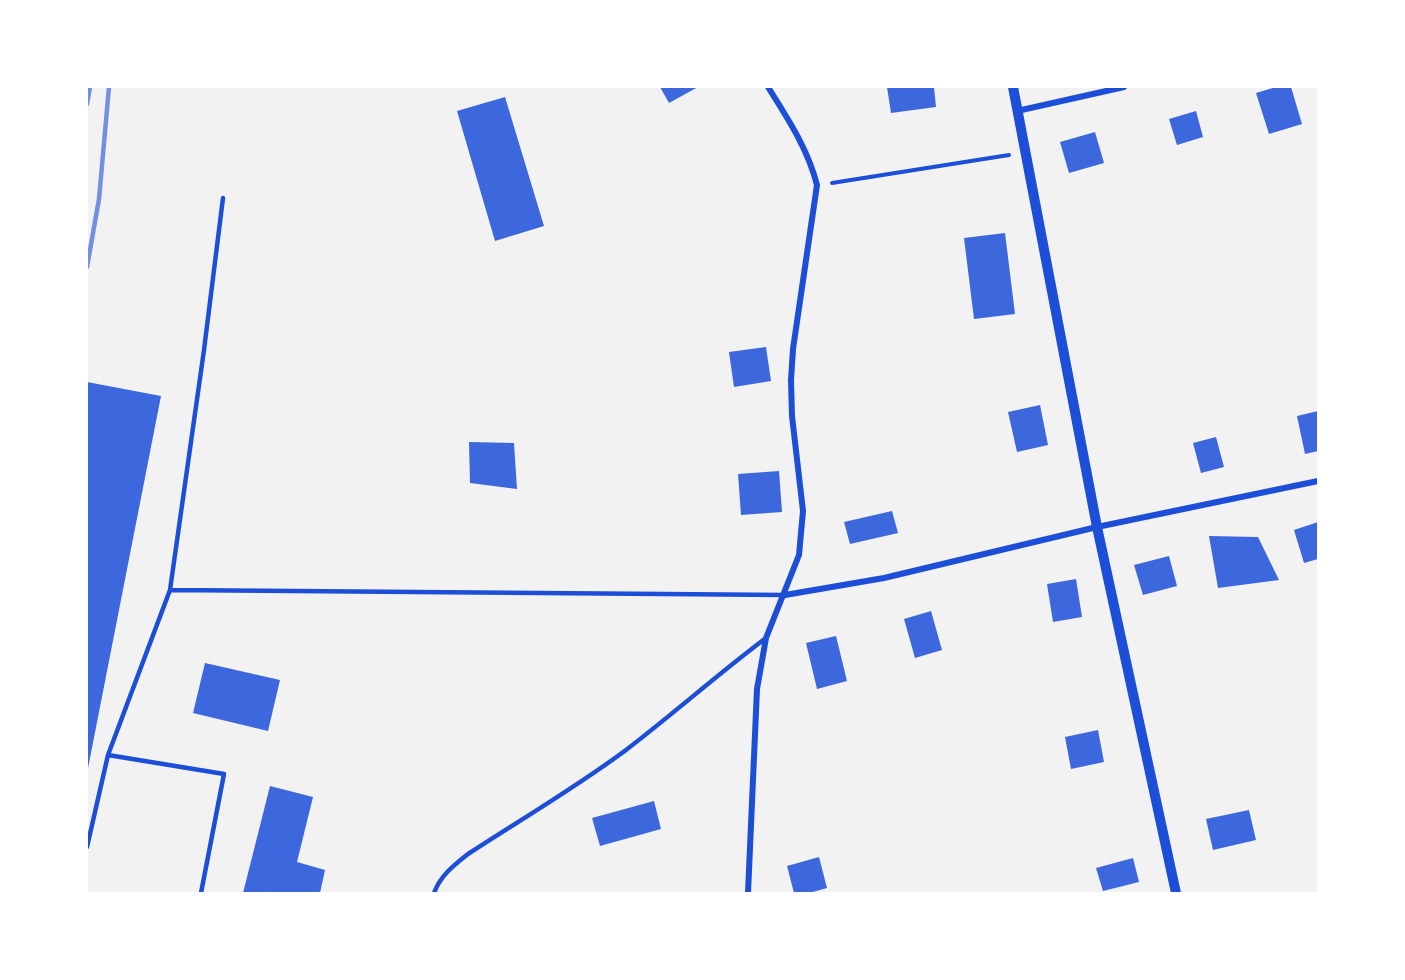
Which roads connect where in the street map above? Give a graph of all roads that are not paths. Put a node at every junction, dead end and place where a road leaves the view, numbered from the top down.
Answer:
1 (768, 87) edge
2 (1013, 87) edge
3 (1124, 87) edge
4 (1017, 111) junction
5 (223, 198) dead end
6 (1318, 481) edge
7 (1097, 527) junction
8 (170, 590) junction
9 (785, 595) junction
10 (766, 638) junction
11 (108, 755) junction
12 (87, 847) edge
13 (201, 893) edge
14 (434, 893) edge
15 (747, 893) edge
16 (1176, 893) edge

1 - 9 street
2 - 4 street
3 - 4 street
4 - 7 street
5 - 8 lane
6 - 7 street
7 - 9 street
7 - 16 street
8 - 9 lane
8 - 11 lane
9 - 10 street
10 - 14 lane
10 - 15 street
11 - 12 lane
11 - 13 lane

